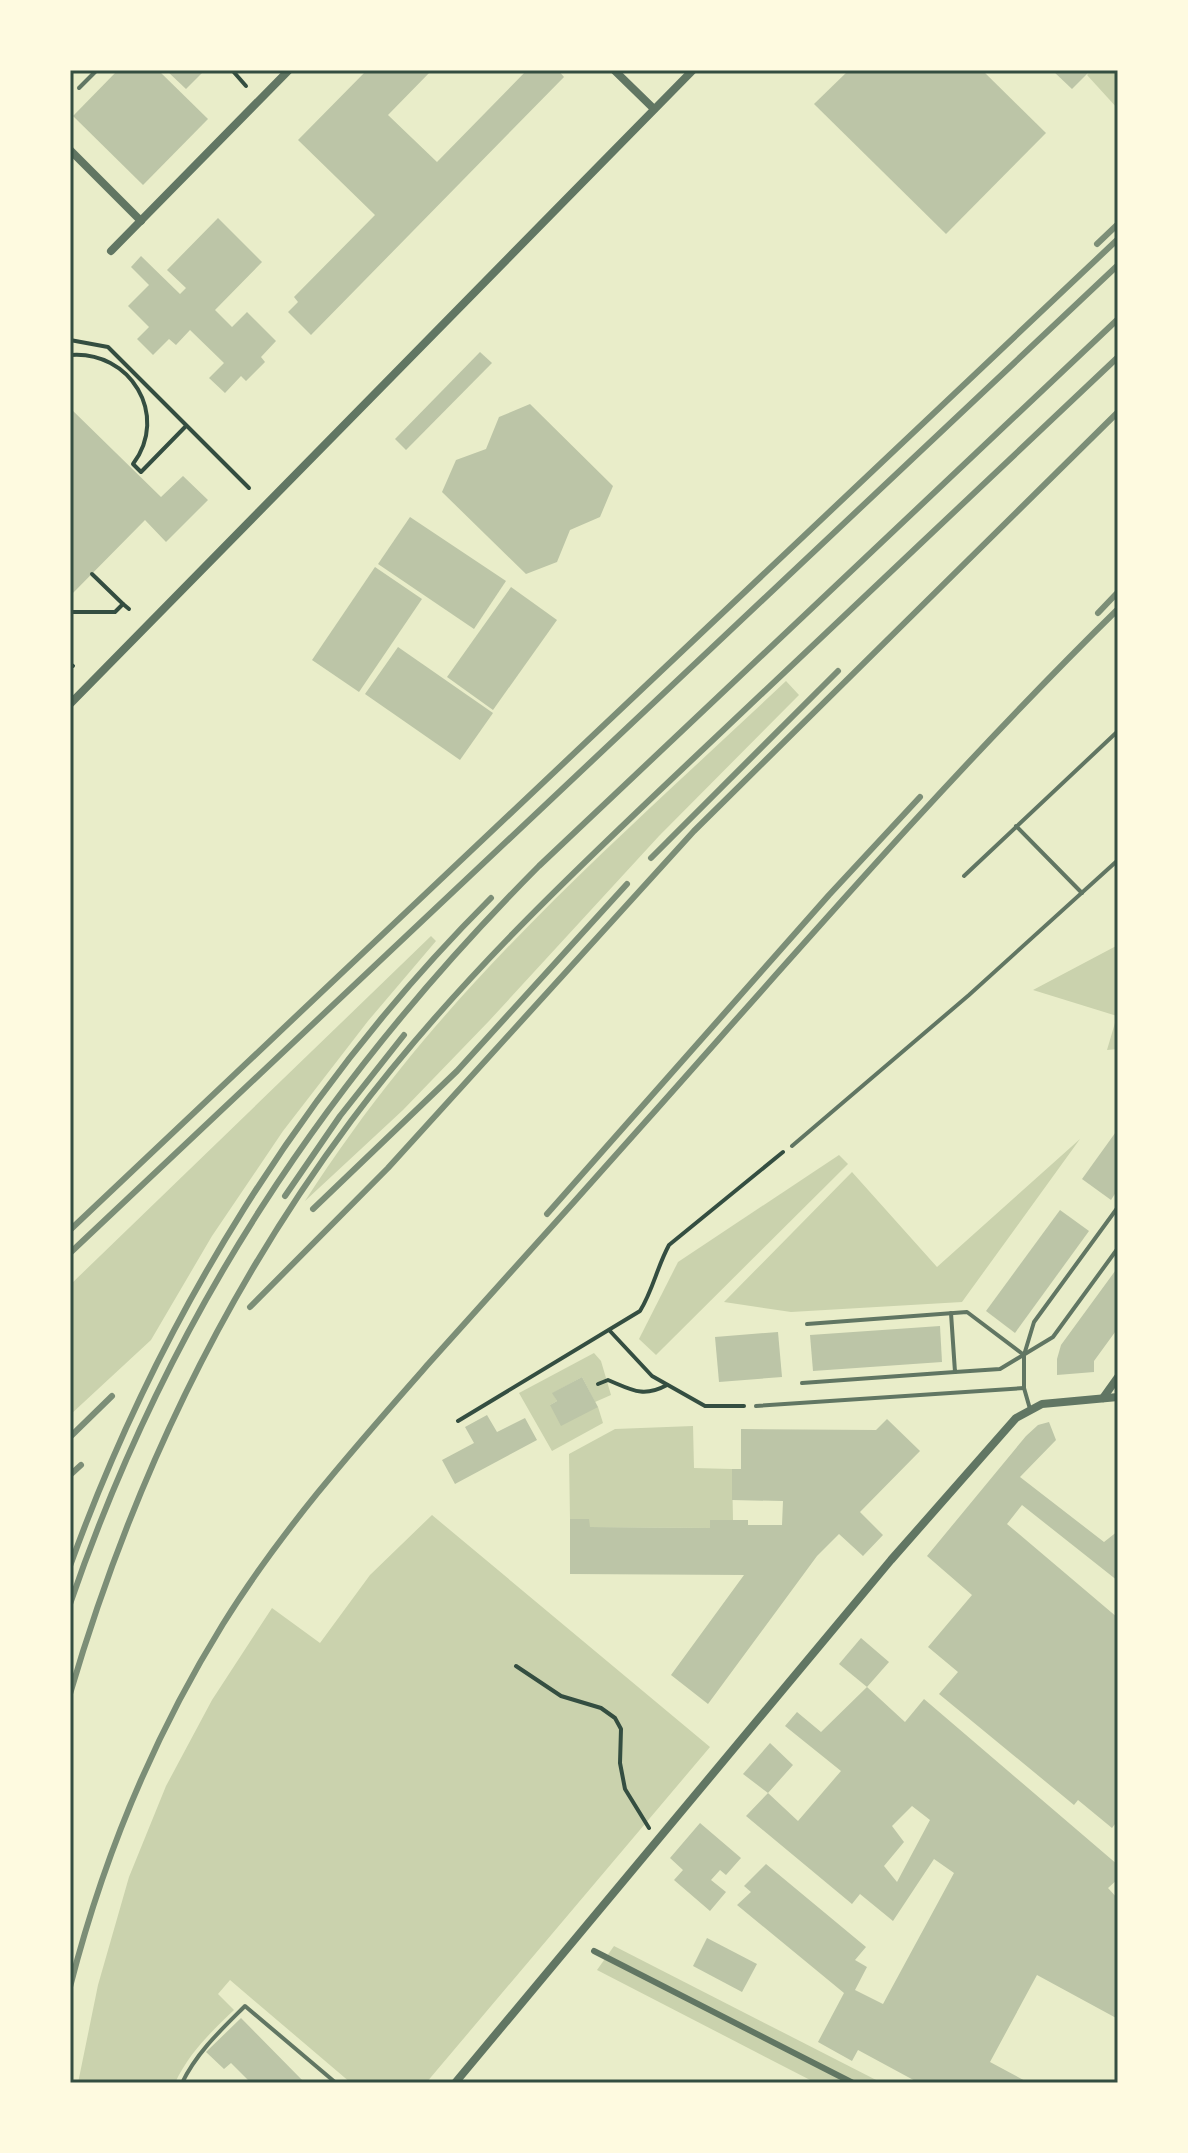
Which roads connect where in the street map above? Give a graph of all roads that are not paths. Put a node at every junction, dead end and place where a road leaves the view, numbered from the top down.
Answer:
1 (97, 70) edge
2 (289, 70) edge
3 (614, 70) edge
4 (693, 70) edge
5 (79, 88) dead end
6 (654, 109) junction
7 (70, 150) edge
8 (141, 221) junction
9 (111, 251) dead end
10 (70, 704) edge
11 (1118, 731) edge
12 (1016, 826) junction
13 (1118, 860) edge
14 (964, 876) dead end
15 (1082, 893) junction
16 (792, 1146) road end
17 (1118, 1207) edge
18 (1118, 1248) edge
19 (951, 1313) junction
20 (807, 1324) dead end
21 (1024, 1355) junction
22 (955, 1372) junction
23 (1118, 1377) edge
24 (802, 1383) dead end
25 (1024, 1388) junction
26 (1118, 1397) edge
27 (1103, 1398) junction
28 (756, 1406) road end
29 (1030, 1409) junction
30 (594, 1951) dead end
31 (182, 2083) edge
32 (336, 2083) edge
33 (455, 2083) edge
34 (853, 2083) edge

1 - 5 lane
2 - 8 street
3 - 6 street
4 - 6 street
6 - 10 street
7 - 8 street
8 - 9 street
11 - 12 lane
12 - 14 lane
12 - 15 lane
13 - 15 lane
15 - 16 lane
17 - 21 lane
18 - 21 lane
19 - 20 lane
19 - 21 lane
19 - 22 lane
21 - 22 lane
21 - 25 lane
22 - 24 lane
23 - 27 street
25 - 28 lane
25 - 29 lane
26 - 27 street
27 - 29 street
29 - 33 street
30 - 34 street
31 - 32 lane

